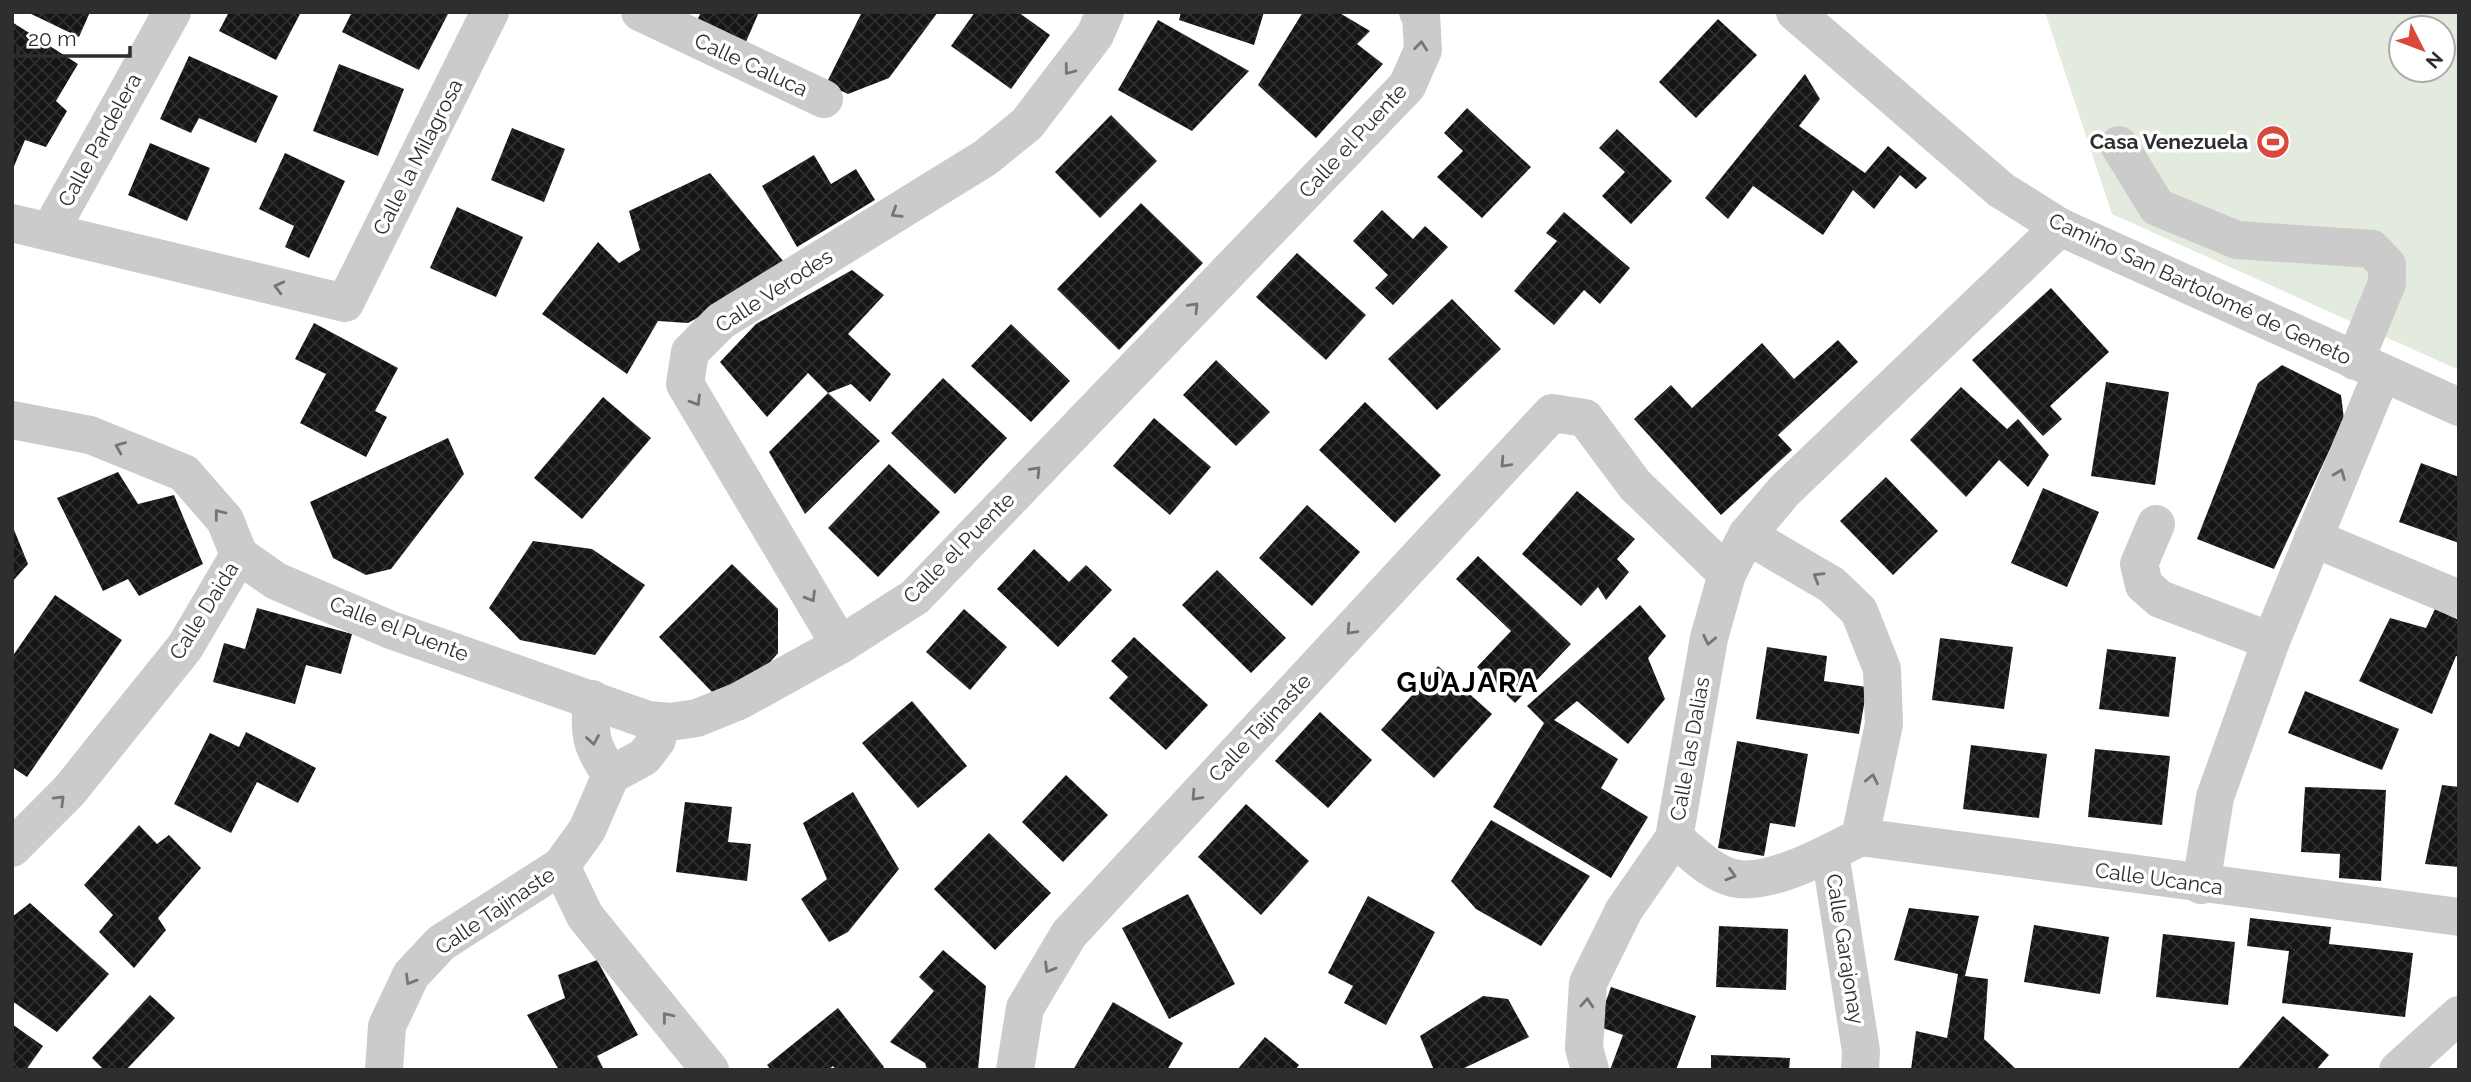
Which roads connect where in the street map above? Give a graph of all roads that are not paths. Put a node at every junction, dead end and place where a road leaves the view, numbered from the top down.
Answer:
1 (172, 12) edge
2 (490, 12) edge
3 (640, 12) edge
4 (1105, 12) edge
5 (1418, 12) edge
6 (1795, 12) edge
7 (824, 99) dead end
8 (2119, 145) dead end
9 (12, 223) edge
10 (2060, 227) junction
11 (50, 232) junction
12 (2368, 367) junction
13 (2459, 407) edge
14 (12, 420) edge
15 (2156, 524) dead end
16 (1747, 535) junction
17 (2314, 538) junction
18 (239, 555) junction
19 (1727, 574) junction
20 (2459, 599) edge
21 (2271, 642) junction
22 (840, 645) junction
23 (592, 699) junction
24 (660, 721) junction
25 (611, 775) junction
26 (1674, 838) junction
27 (1845, 845) junction
28 (12, 848) edge
29 (561, 866) junction
30 (2201, 885) junction
31 (2459, 917) edge
32 (2459, 1015) edge
33 (384, 1070) edge
34 (710, 1070) edge
35 (1015, 1070) edge
36 (1591, 1070) edge
37 (1860, 1070) edge
38 (2398, 1070) edge

1 - 11 street, Calle Pardelera
2 -> 11 street, Calle la Milagrosa
3 - 7 street, Calle Caluca
4 -> 22 street, Calle Verodes
22 -> 5 street, Calle el Puente
6 - 10 street, Camino San Bartolomé de Geneto
8 - 12 street
9 - 11 street
10 - 12 street, Camino San Bartolomé de Geneto
10 - 16 street, Calle las Dalias
12 - 13 street, Camino San Bartolomé de Geneto
17 -> 12 street
18 -> 14 street, Calle Daida
15 - 21 street
16 - 19 street, Calle las Dalias
27 -> 16 street, Calle Garajonay
17 - 20 street
17 - 21 street
18 - 23 street, Calle el Puente
28 -> 18 street, Calle Daida
19 -> 26 street, Calle las Dalias
19 -> 35 street, Calle Tajinaste
21 - 30 street
22 - 24 street, Calle el Puente
23 - 24 street, Calle el Puente
23 -> 25 street
24 - 25 street
25 - 29 street
26 -> 27 street, Calle Ucanca
36 -> 26 street, Calle las Dalias
27 - 30 street, Calle Ucanca
27 - 37 street, Calle Garajonay
29 -> 33 street, Calle Tajinaste
34 -> 29 street, Calle Tajinaste
30 - 31 street, Calle Ucanca
32 - 38 street

